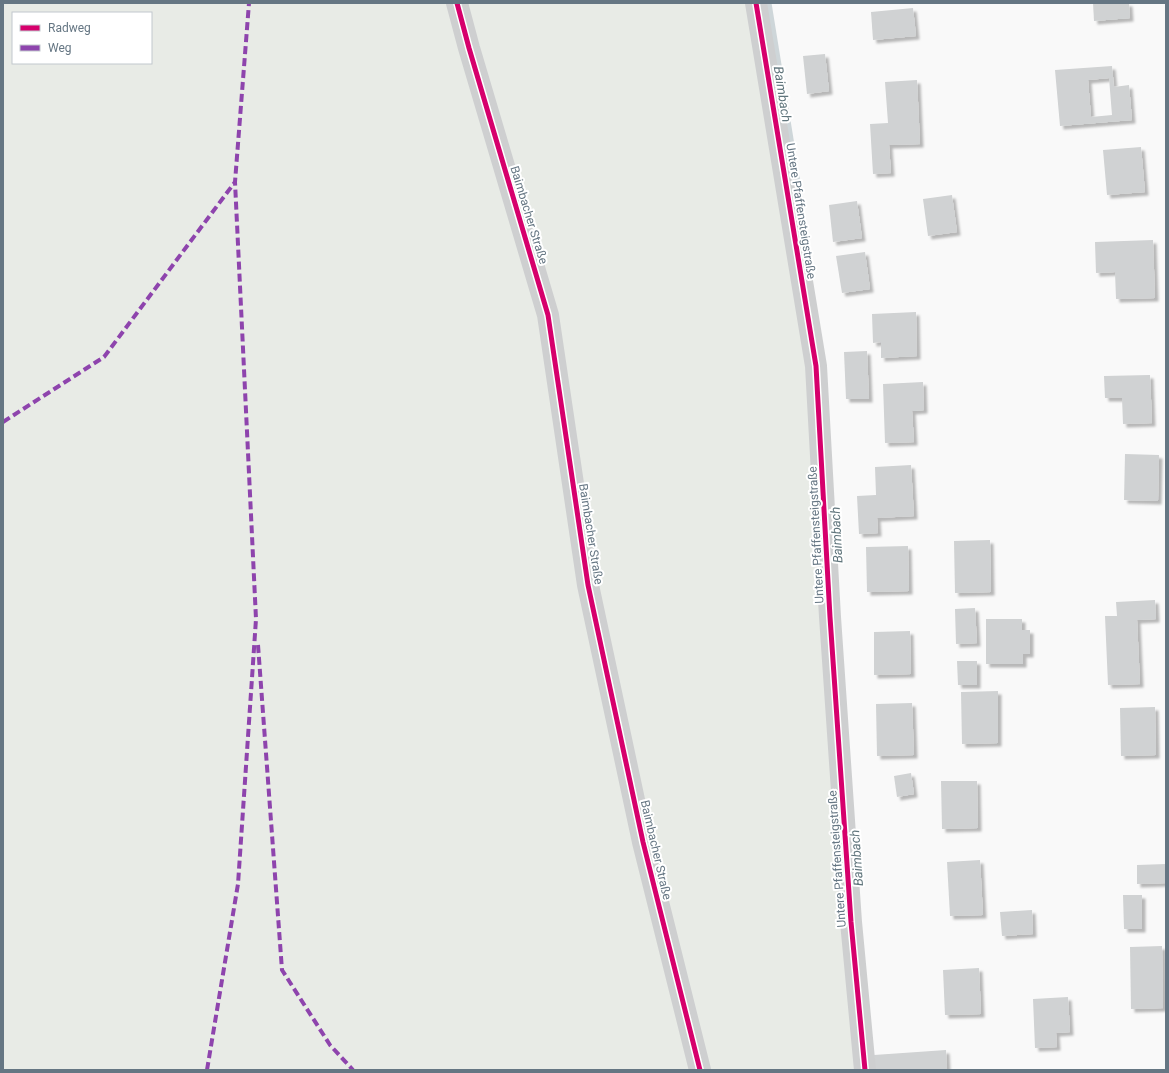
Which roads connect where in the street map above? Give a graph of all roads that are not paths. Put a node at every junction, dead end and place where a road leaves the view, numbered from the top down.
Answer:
1 (457, 3) edge
2 (756, 3) edge
3 (700, 1070) edge
4 (865, 1070) edge

1 - 3 street, Baimbacher Straße
2 - 4 street, Untere Pfaffensteigstraße

